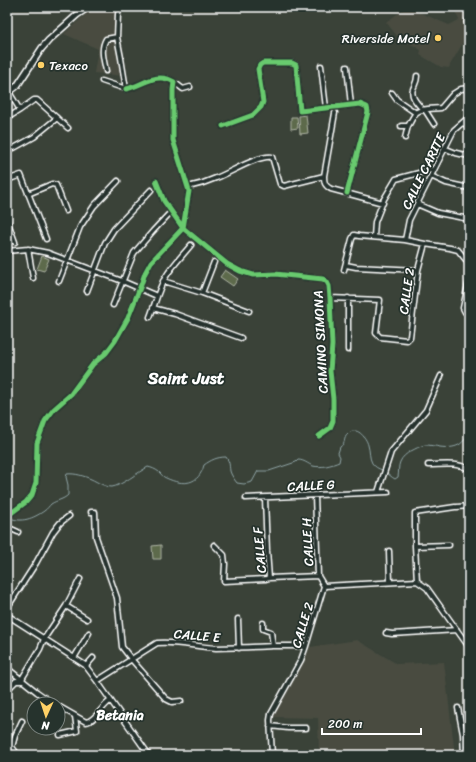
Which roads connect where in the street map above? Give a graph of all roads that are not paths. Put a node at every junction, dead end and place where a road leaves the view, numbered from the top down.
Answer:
1 (89, 7) edge
2 (120, 7) edge
3 (117, 37) junction
4 (321, 66) dead end
5 (347, 67) dead end
6 (106, 70) dead end
7 (417, 76) dead end
8 (102, 81) dead end
9 (174, 82) junction
10 (190, 87) dead end
11 (469, 88) edge
12 (126, 89) junction
13 (8, 93) edge
14 (392, 93) dead end
15 (351, 105) junction
16 (326, 108) junction
17 (20, 110) junction
18 (424, 110) junction
19 (335, 113) dead end
20 (416, 113) junction
21 (469, 117) edge
22 (7, 118) edge
23 (57, 118) junction
24 (463, 123) junction
25 (434, 124) dead end
26 (223, 126) dead end
27 (401, 126) dead end
28 (408, 126) junction
29 (469, 126) edge
30 (68, 128) dead end
31 (405, 138) dead end
32 (14, 148) dead end
33 (444, 148) junction
34 (469, 156) edge
35 (434, 169) junction
36 (324, 176) junction
37 (430, 176) junction
38 (7, 180) edge
39 (118, 181) dead end
40 (156, 181) dead end
41 (188, 187) junction
42 (469, 188) edge
43 (151, 190) dead end
44 (347, 193) junction
45 (28, 194) junction
46 (383, 203) junction
47 (417, 204) junction
48 (66, 211) dead end
49 (168, 215) dead end
50 (469, 219) edge
51 (7, 220) edge
52 (183, 228) junction
53 (374, 237) junction
54 (46, 239) dead end
55 (405, 240) junction
56 (15, 242) dead end
57 (425, 244) junction
58 (191, 246) dead end
59 (28, 249) junction
60 (7, 252) edge
61 (67, 260) junction
62 (214, 262) dead end
63 (346, 264) junction
64 (469, 266) edge
65 (95, 270) junction
66 (344, 270) dead end
67 (418, 270) junction
68 (33, 278) dead end
69 (59, 280) dead end
70 (469, 280) edge
71 (122, 281) junction
72 (163, 281) junction
73 (140, 289) junction
74 (86, 291) dead end
75 (202, 293) junction
76 (157, 296) junction
77 (330, 298) junction
78 (348, 298) junction
79 (114, 305) dead end
80 (153, 308) junction
81 (249, 311) dead end
82 (469, 313) edge
83 (150, 317) dead end
84 (241, 338) dead end
85 (348, 350) dead end
86 (441, 376) dead end
87 (319, 436) dead end
88 (428, 465) dead end
89 (469, 469) edge
90 (378, 492) junction
91 (388, 492) dead end
92 (315, 496) junction
93 (246, 498) dead end
94 (265, 498) junction
95 (469, 506) edge
96 (91, 512) dead end
97 (8, 515) edge
98 (69, 516) dead end
99 (7, 527) edge
100 (18, 532) dead end
101 (214, 545) dead end
102 (449, 545) dead end
103 (415, 546) junction
104 (389, 551) dead end
105 (318, 576) junction
106 (269, 578) junction
107 (80, 579) dead end
108 (417, 581) junction
109 (390, 582) junction
110 (324, 586) junction
111 (66, 606) junction
112 (7, 608) edge
113 (7, 615) edge
114 (87, 619) dead end
115 (238, 619) dead end
116 (263, 623) dead end
117 (457, 630) junction
118 (89, 633) dead end
119 (386, 633) dead end
120 (44, 639) junction
121 (273, 646) junction
122 (306, 646) junction
123 (469, 647) edge
124 (240, 648) junction
125 (74, 658) junction
126 (93, 658) dead end
127 (132, 660) junction
128 (86, 666) junction
129 (7, 668) edge
130 (22, 681) junction
131 (98, 681) junction
132 (7, 690) edge
133 (43, 696) edge
134 (110, 701) junction
135 (181, 701) dead end
136 (458, 708) dead end
137 (66, 711) edge
138 (74, 716) junction
139 (22, 720) dead end
140 (270, 726) junction
141 (306, 728) dead end
142 (66, 733) edge
143 (7, 746) edge
144 (12, 747) junction
145 (18, 755) edge
146 (149, 755) edge
147 (272, 755) edge
148 (464, 755) edge

1 - 13 street
2 - 3 street
3 - 6 street
3 - 12 street
4 - 16 street
5 - 15 street
7 - 18 street
8 - 12 street
9 - 10 street
9 - 12 street
9 - 41 street
11 - 18 street
13 - 17 street
14 - 20 street
15 - 16 street
15 - 44 street
16 - 26 street
17 - 22 street
17 - 23 street
18 - 20 street
18 - 25 street
19 - 36 street
20 - 28 street
21 - 24 street, CALLE CARITE
23 - 30 street
23 - 32 street
24 - 29 street
24 - 33 street, CALLE CARITE
27 - 28 street
28 - 31 street
33 - 34 street
33 - 35 street, CALLE CARITE
35 - 37 street, CALLE CARITE
35 - 46 street
36 - 41 street
36 - 44 street
37 - 42 street
37 - 47 street, CALLE CARITE
38 - 45 street
39 - 61 street
40 - 52 street, CAMINO SIMONA
41 - 52 street
43 - 65 street
44 - 46 street
45 - 48 street
45 - 54 street
46 - 53 street
47 - 50 street
47 - 55 street, CALLE CARITE
49 - 71 street
51 - 56 street
52 - 73 street
52 - 77 street, CAMINO SIMONA
53 - 55 street
53 - 63 street
55 - 57 street
57 - 64 street
57 - 67 street, CALLE 2
58 - 72 street
59 - 60 street
59 - 61 street
59 - 68 street
61 - 65 street
61 - 69 street
62 - 75 street
63 - 66 street
63 - 67 street
65 - 71 street
65 - 74 street
67 - 78 street, CALLE 2
70 - 82 street
71 - 73 street
71 - 79 street
72 - 75 street
72 - 76 street
73 - 76 street
73 - 97 street
75 - 81 street
76 - 80 street
77 - 78 street
77 - 87 street, CAMINO SIMONA
78 - 85 street
80 - 83 street
80 - 84 street
86 - 90 street
88 - 89 street
90 - 91 street, CALLE G
90 - 92 street, CALLE G
92 - 94 street, CALLE G
92 - 105 street, CALLE H
93 - 94 street, CALLE G
94 - 106 street, CALLE F
95 - 103 street
96 - 127 street
98 - 112 street
99 - 100 street
101 - 106 street
102 - 103 street
103 - 108 street
104 - 109 street
105 - 106 street, CALLE F
105 - 110 street, CALLE H
107 - 111 street
108 - 109 street
108 - 117 street
109 - 110 street
110 - 122 street, CALLE 2
111 - 114 street
111 - 120 street
113 - 120 street
115 - 124 street
116 - 121 street
117 - 119 street
117 - 123 street
118 - 125 street
120 - 125 street
120 - 130 street
121 - 122 street, CALLE E
121 - 124 street, CALLE E
122 - 140 street, CALLE 2
124 - 127 street, CALLE E
125 - 128 street
126 - 128 street
127 - 131 street, CALLE E
127 - 135 street
128 - 131 street
129 - 130 street
130 - 132 street
130 - 133 street
131 - 134 street
134 - 138 street
134 - 146 street
136 - 148 street
137 - 138 street
138 - 142 street
139 - 144 street
140 - 141 street
140 - 147 street, CALLE 2
143 - 144 street
144 - 145 street

